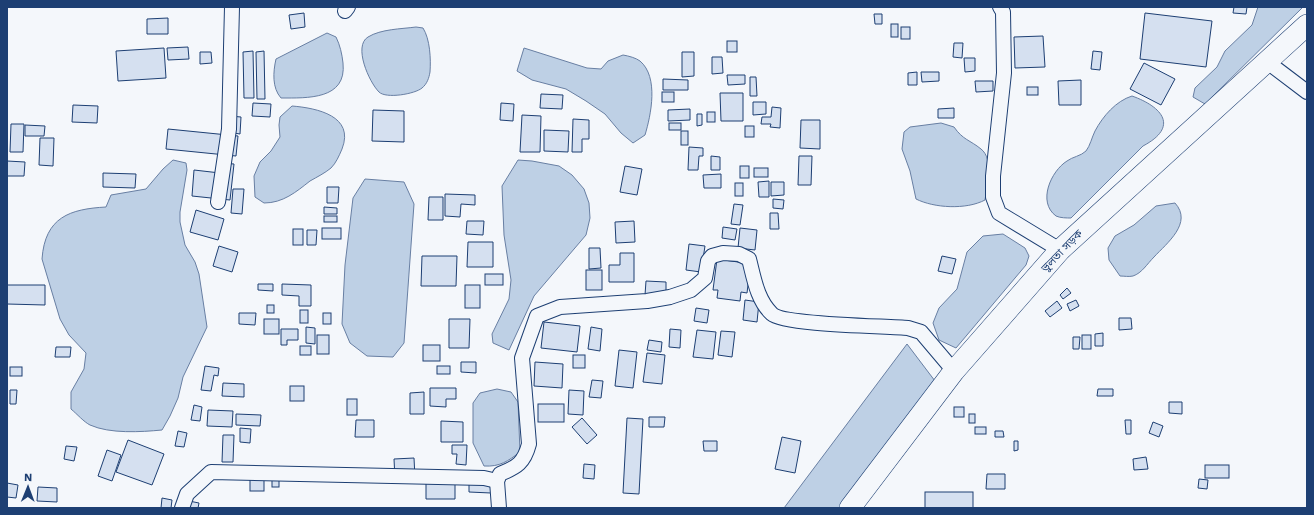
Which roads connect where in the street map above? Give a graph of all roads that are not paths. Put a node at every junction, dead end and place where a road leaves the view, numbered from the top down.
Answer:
1 (232, 7) edge
2 (1000, 7) edge
3 (1307, 25) edge
4 (1266, 61) junction
5 (1307, 92) edge
6 (218, 202) dead end
7 (1060, 250) junction
8 (954, 371) junction
9 (497, 481) junction
10 (182, 508) edge
11 (499, 508) edge
12 (850, 508) edge

1 - 6 street
2 - 7 street
3 - 4 highway, ভুলতা সড়ক
4 - 5 street
4 - 7 highway, ভুলতা সড়ক
7 - 8 highway, ভুলতা সড়ক
8 - 9 street
8 - 12 highway, ভুলতা সড়ক
9 - 10 street
9 - 11 street

